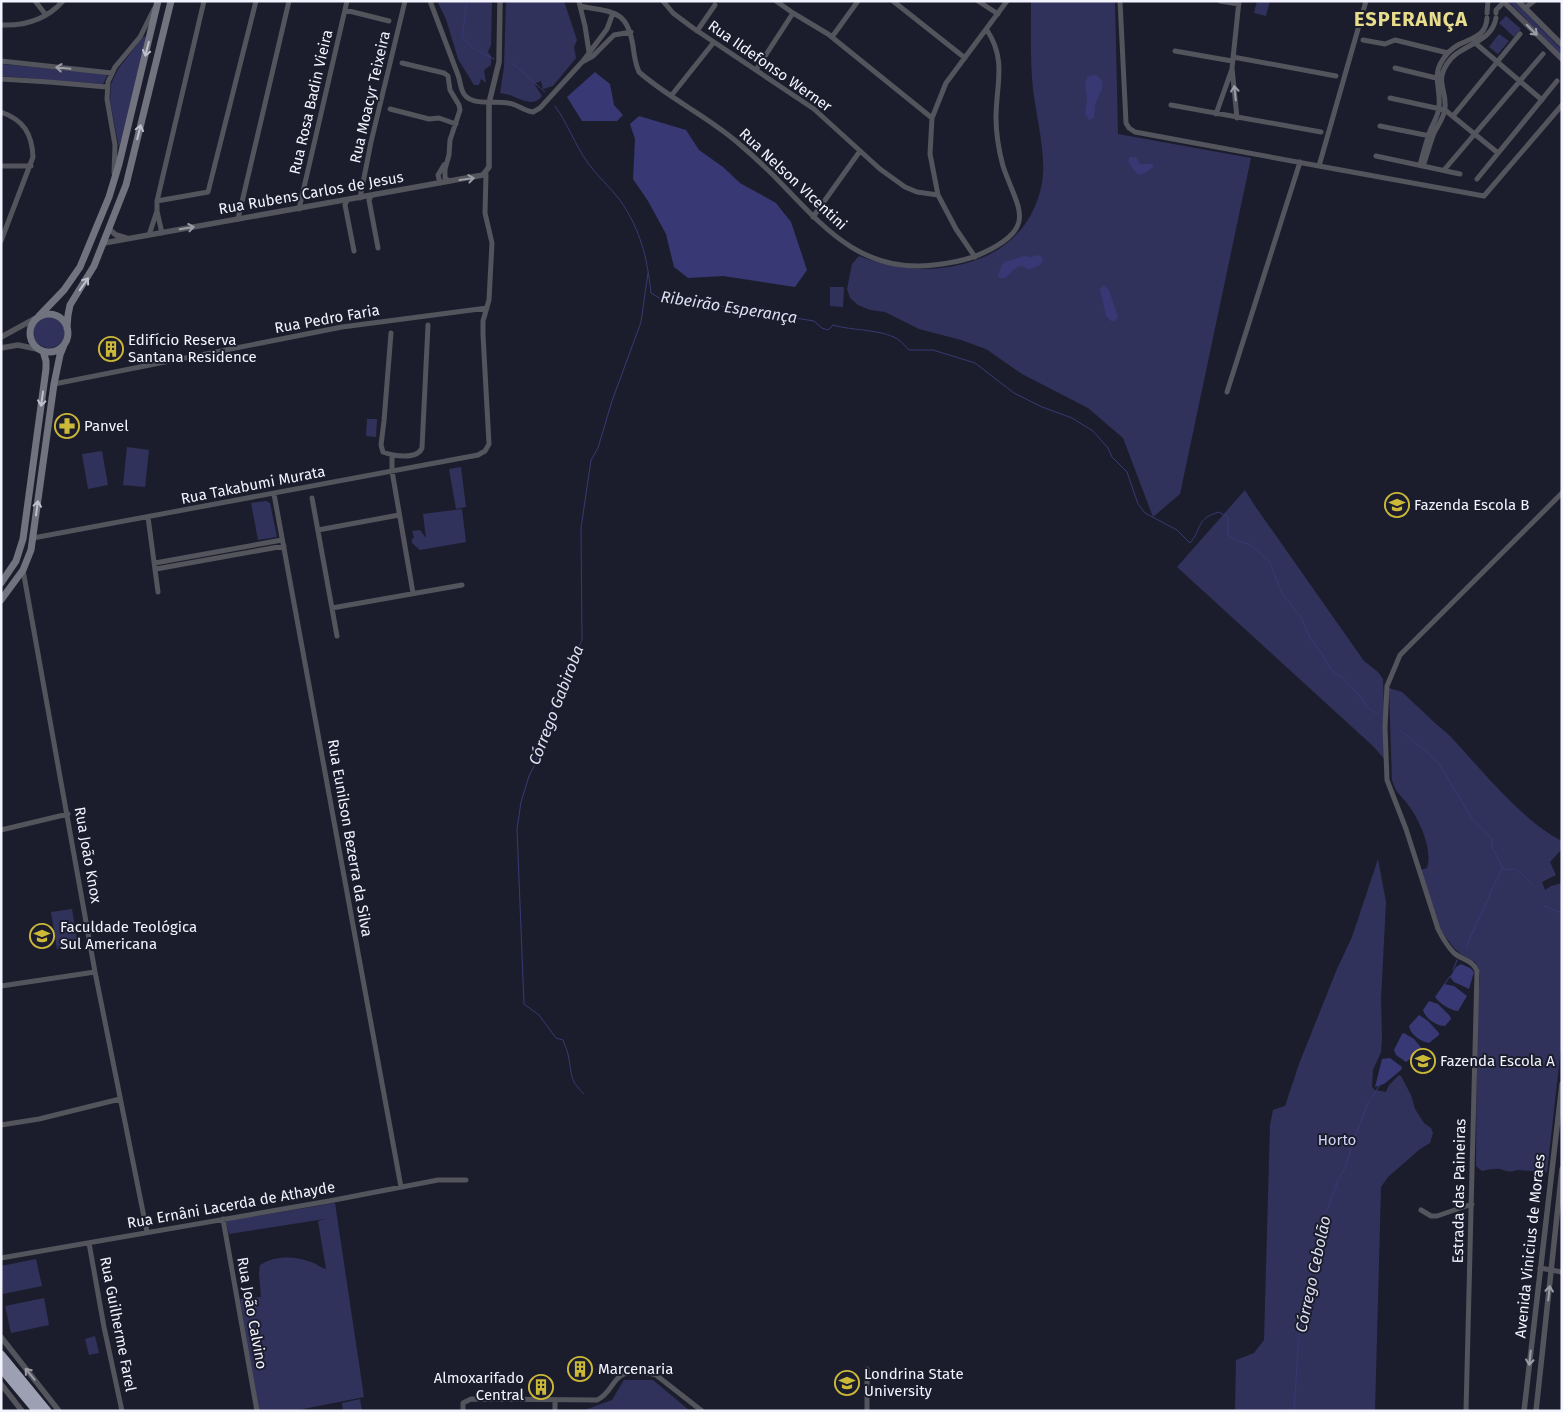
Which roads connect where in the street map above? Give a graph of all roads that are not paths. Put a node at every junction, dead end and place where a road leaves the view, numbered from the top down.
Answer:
1 (35, 1) edge
2 (63, 1) edge
3 (171, 1) edge
4 (204, 1) edge
5 (256, 1) edge
6 (289, 1) edge
7 (347, 1) edge
8 (405, 1) edge
9 (430, 1) edge
10 (500, 1) edge
11 (663, 1) edge
12 (776, 1) edge
13 (858, 1) edge
14 (893, 1) edge
15 (978, 1) edge
16 (1007, 1) edge
17 (1120, 1) edge
18 (1220, 1) edge
19 (1366, 1) edge
20 (1488, 1) edge
21 (1518, 1) edge
22 (1534, 1) edge
23 (158, 2) edge
24 (1503, 2) edge
25 (1239, 3) edge
26 (579, 4) edge
27 (715, 5) dead end
28 (1525, 8) junction
29 (345, 10) junction
30 (613, 13) junction
31 (793, 13) junction
32 (998, 14) junction
33 (46, 15) junction
34 (389, 21) dead end
35 (1, 25) edge
36 (987, 30) junction
37 (697, 31) junction
38 (630, 32) junction
39 (1520, 34) dead end
40 (832, 37) junction
41 (1363, 40) dead end
42 (714, 42) junction
43 (1474, 42) junction
44 (1562, 45) edge
45 (1175, 51) dead end
46 (1448, 53) junction
47 (591, 54) junction
48 (1543, 54) dead end
49 (965, 58) junction
50 (1232, 59) junction
51 (1562, 59) edge
52 (1, 61) edge
53 (1497, 62) junction
54 (402, 63) dead end
55 (1232, 68) junction
56 (1395, 68) dead end
57 (756, 70) junction
58 (112, 73) junction
59 (1336, 76) dead end
60 (1436, 78) junction
61 (1, 79) edge
62 (1557, 81) dead end
63 (1519, 82) junction
64 (107, 88) junction
65 (671, 96) junction
66 (1390, 98) dead end
67 (1542, 100) junction
68 (489, 103) junction
69 (1171, 105) dead end
70 (1562, 105) edge
71 (1439, 108) junction
72 (390, 109) dead end
73 (1446, 110) junction
74 (1, 112) edge
75 (1216, 114) junction
76 (1453, 116) junction
77 (932, 118) junction
78 (1238, 118) junction
79 (456, 124) junction
80 (1380, 126) dead end
81 (1321, 132) dead end
82 (1475, 134) junction
83 (1430, 137) junction
84 (860, 151) junction
85 (1498, 153) junction
86 (1376, 156) dead end
87 (448, 161) junction
88 (1300, 162) junction
89 (1422, 165) junction
90 (1, 166) edge
91 (31, 166) junction
92 (1319, 166) junction
93 (1444, 170) junction
94 (486, 174) junction
95 (1460, 174) dead end
96 (1477, 179) dead end
97 (449, 181) junction
98 (440, 183) junction
99 (113, 185) junction
100 (938, 195) junction
101 (371, 196) junction
102 (360, 198) junction
103 (347, 200) junction
104 (157, 201) junction
105 (299, 209) junction
106 (157, 211) junction
107 (101, 217) junction
108 (813, 217) junction
109 (238, 219) junction
110 (1, 222) edge
111 (8, 222) junction
112 (109, 229) junction
113 (162, 233) junction
114 (149, 235) junction
115 (128, 239) junction
116 (1, 241) edge
117 (104, 243) junction
118 (378, 248) dead end
119 (354, 250) dead end
120 (976, 257) junction
121 (487, 308) junction
122 (38, 317) junction
123 (428, 325) dead end
124 (68, 328) junction
125 (391, 333) dead end
126 (1, 337) edge
127 (64, 344) junction
128 (1, 348) edge
129 (40, 350) junction
130 (54, 384) junction
131 (1227, 392) dead end
132 (392, 455) junction
133 (393, 470) junction
134 (378, 474) junction
135 (393, 481) junction
136 (395, 491) junction
137 (274, 494) junction
138 (1562, 494) edge
139 (312, 498) dead end
140 (399, 515) junction
141 (148, 518) junction
142 (318, 530) junction
143 (33, 538) junction
144 (283, 543) junction
145 (156, 566) junction
146 (23, 570) junction
147 (1, 583) edge
148 (462, 584) dead end
149 (158, 592) dead end
150 (413, 593) junction
151 (1, 600) edge
152 (332, 608) junction
153 (337, 636) dead end
154 (68, 814) junction
155 (1, 830) edge
156 (95, 972) junction
157 (1, 986) edge
158 (1562, 1084) edge
159 (120, 1099) junction
160 (1, 1125) edge
161 (1562, 1169) edge
162 (466, 1180) dead end
163 (401, 1187) junction
164 (1472, 1204) junction
165 (1421, 1210) dead end
166 (223, 1220) junction
167 (147, 1232) junction
168 (89, 1243) junction
169 (1, 1258) edge
170 (1540, 1268) junction
171 (1552, 1270) junction
172 (1562, 1272) edge
173 (1, 1338) edge
174 (1, 1355) edge
175 (1, 1368) edge
176 (867, 1369) dead end
177 (2, 1385) edge
178 (555, 1400) junction
179 (22, 1411) edge
180 (37, 1411) edge
181 (46, 1411) edge
182 (59, 1411) edge
183 (122, 1411) edge
184 (257, 1411) edge
185 (463, 1411) edge
186 (555, 1411) edge
187 (702, 1411) edge
188 (867, 1411) edge
189 (1466, 1411) edge
190 (1524, 1411) edge
191 (1536, 1411) edge

1 - 33 street
2 - 33 street
112 -> 3 main road
4 - 104 street
5 - 104 street
6 - 109 street
7 - 29 street, Rua Rosa Badin Vieira
8 - 102 street, Rua Moacyr Teixeira
9 - 68 street
10 - 68 street
11 - 37 street, Rua Ildefonso Werner
12 - 31 street
13 - 40 street
14 - 49 street
15 - 32 street
16 - 32 street
17 - 88 street
18 - 25 street
19 - 92 street
20 - 43 street
21 - 28 street
22 - 28 street
23 - 58 street
23 -> 99 main road
24 - 43 street
24 -> 51 street
25 - 50 street
26 - 30 street
26 - 47 street
27 - 37 street
28 - 44 street
29 - 34 street
29 - 105 street, Rua Rosa Badin Vieira
30 - 38 street
30 - 47 street
31 - 40 street
31 - 57 street
32 - 36 street
33 - 35 street
36 - 49 street
36 - 120 street, Rua Nelson VIcentini
37 - 42 street, Rua Ildefonso Werner
38 - 47 street
38 - 65 street, Rua Nelson VIcentini
39 - 53 street
40 - 77 street
41 - 46 street
42 - 57 street, Rua Ildefonso Werner
42 - 65 street
43 - 46 street
43 - 53 street
43 - 73 street
45 - 50 street
46 - 60 street
47 - 68 street
48 - 63 street
49 - 77 street
50 - 55 street
50 - 59 street
58 -> 52 street
53 - 63 street
53 - 76 street
54 - 79 street
55 - 75 street
78 -> 55 street
56 - 60 street
57 - 84 street, Rua Ildefonso Werner
58 - 64 street
60 - 71 street
61 - 64 street
62 - 67 street
63 - 67 street
63 - 82 street
64 - 99 street
65 - 108 street, Rua Nelson VIcentini
66 - 71 street
67 - 85 street
68 - 94 street
69 - 75 street
70 - 92 street
71 - 73 street
71 - 83 street
72 - 79 street
73 - 76 street
73 - 83 street
74 - 91 street
75 - 78 street
76 - 82 street
77 - 100 street
78 - 81 street
79 - 87 street
80 - 83 street
82 - 85 street
82 - 93 street
83 - 89 street
84 - 100 street, Rua Ildefonso Werner
84 - 108 street
85 - 96 street
86 - 89 street
87 - 97 street
87 - 98 street
88 - 92 street
88 - 131 street
89 - 93 street
90 - 91 street
91 - 111 street
93 - 95 street
97 -> 94 street, Rua Rubens Carlos de Jesus
94 - 121 street
97 - 98 street, Rua Rubens Carlos de Jesus
98 - 101 street, Rua Rubens Carlos de Jesus
99 - 107 main road
100 - 120 street
101 - 102 street, Rua Rubens Carlos de Jesus
101 - 118 street
102 - 103 street, Rua Rubens Carlos de Jesus
103 - 105 street, Rua Rubens Carlos de Jesus
103 - 119 street
104 - 106 street
105 - 109 street, Rua Rubens Carlos de Jesus
106 - 113 street
106 - 114 street
107 - 117 main road
107 - 122 main road
108 - 120 street, Rua Nelson VIcentini
113 -> 109 street, Rua Rubens Carlos de Jesus
110 - 111 street
111 - 116 street
112 - 115 street
112 - 117 main road
113 - 114 street, Rua Rubens Carlos de Jesus
114 - 115 street, Rua Rubens Carlos de Jesus
115 - 117 street, Rua Rubens Carlos de Jesus
124 -> 117 main road
121 - 130 street, Rua Pedro Faria
121 - 133 street, Rua Takabumi Murata
122 - 124 main road
122 - 126 street
122 - 129 main road
123 - 132 street
124 - 127 main road
125 - 132 street
127 - 129 main road
127 - 130 main road
128 - 129 street
129 -> 147 main road
143 -> 130 main road
132 - 133 street
133 - 134 street, Rua Takabumi Murata
133 - 135 street
133 - 136 street
134 - 135 street
134 - 137 street, Rua Takabumi Murata
135 - 136 street
136 - 140 street
137 - 141 street, Rua Takabumi Murata
137 - 144 street, Rua Eunilson Bezerra da Silva
138 - 164 street, Estrada das Paineiras
139 - 142 street
140 - 142 street
140 - 150 street
141 - 143 street, Rua Takabumi Murata
141 - 145 street
142 - 152 street
143 - 146 main road
144 - 145 street
144 - 163 street, Rua Eunilson Bezerra da Silva
145 - 149 street
146 - 151 main road
146 - 154 street, Rua João Knox
148 - 150 street
150 - 152 street
152 - 153 street
154 - 155 street
154 - 156 street, Rua João Knox
156 - 157 street
156 - 159 street, Rua João Knox
158 - 170 street, Avenida Vinicius de Moraes
159 - 160 street
159 - 167 street, Rua João Knox
161 - 171 street, Avenida Vinicius de Moraes
162 - 163 street, Rua Ernâni Lacerda de Athayde
163 - 166 street, Rua Ernâni Lacerda de Athayde
164 - 165 street
164 - 189 street, Estrada das Paineiras
166 - 167 street, Rua Ernâni Lacerda de Athayde
166 - 184 street, Rua João Calvino
167 - 168 street, Rua Ernâni Lacerda de Athayde
168 - 169 street, Rua Ernâni Lacerda de Athayde
168 - 183 street, Rua Guilherme Farel
170 - 171 street
170 -> 190 street, Avenida Vinicius de Moraes
171 - 172 street
191 -> 171 street, Avenida Vinicius de Moraes
182 -> 173 street
174 - 181 highway
175 - 180 highway
176 - 188 street
177 - 179 street
178 - 185 street
178 - 186 street
178 - 187 street

